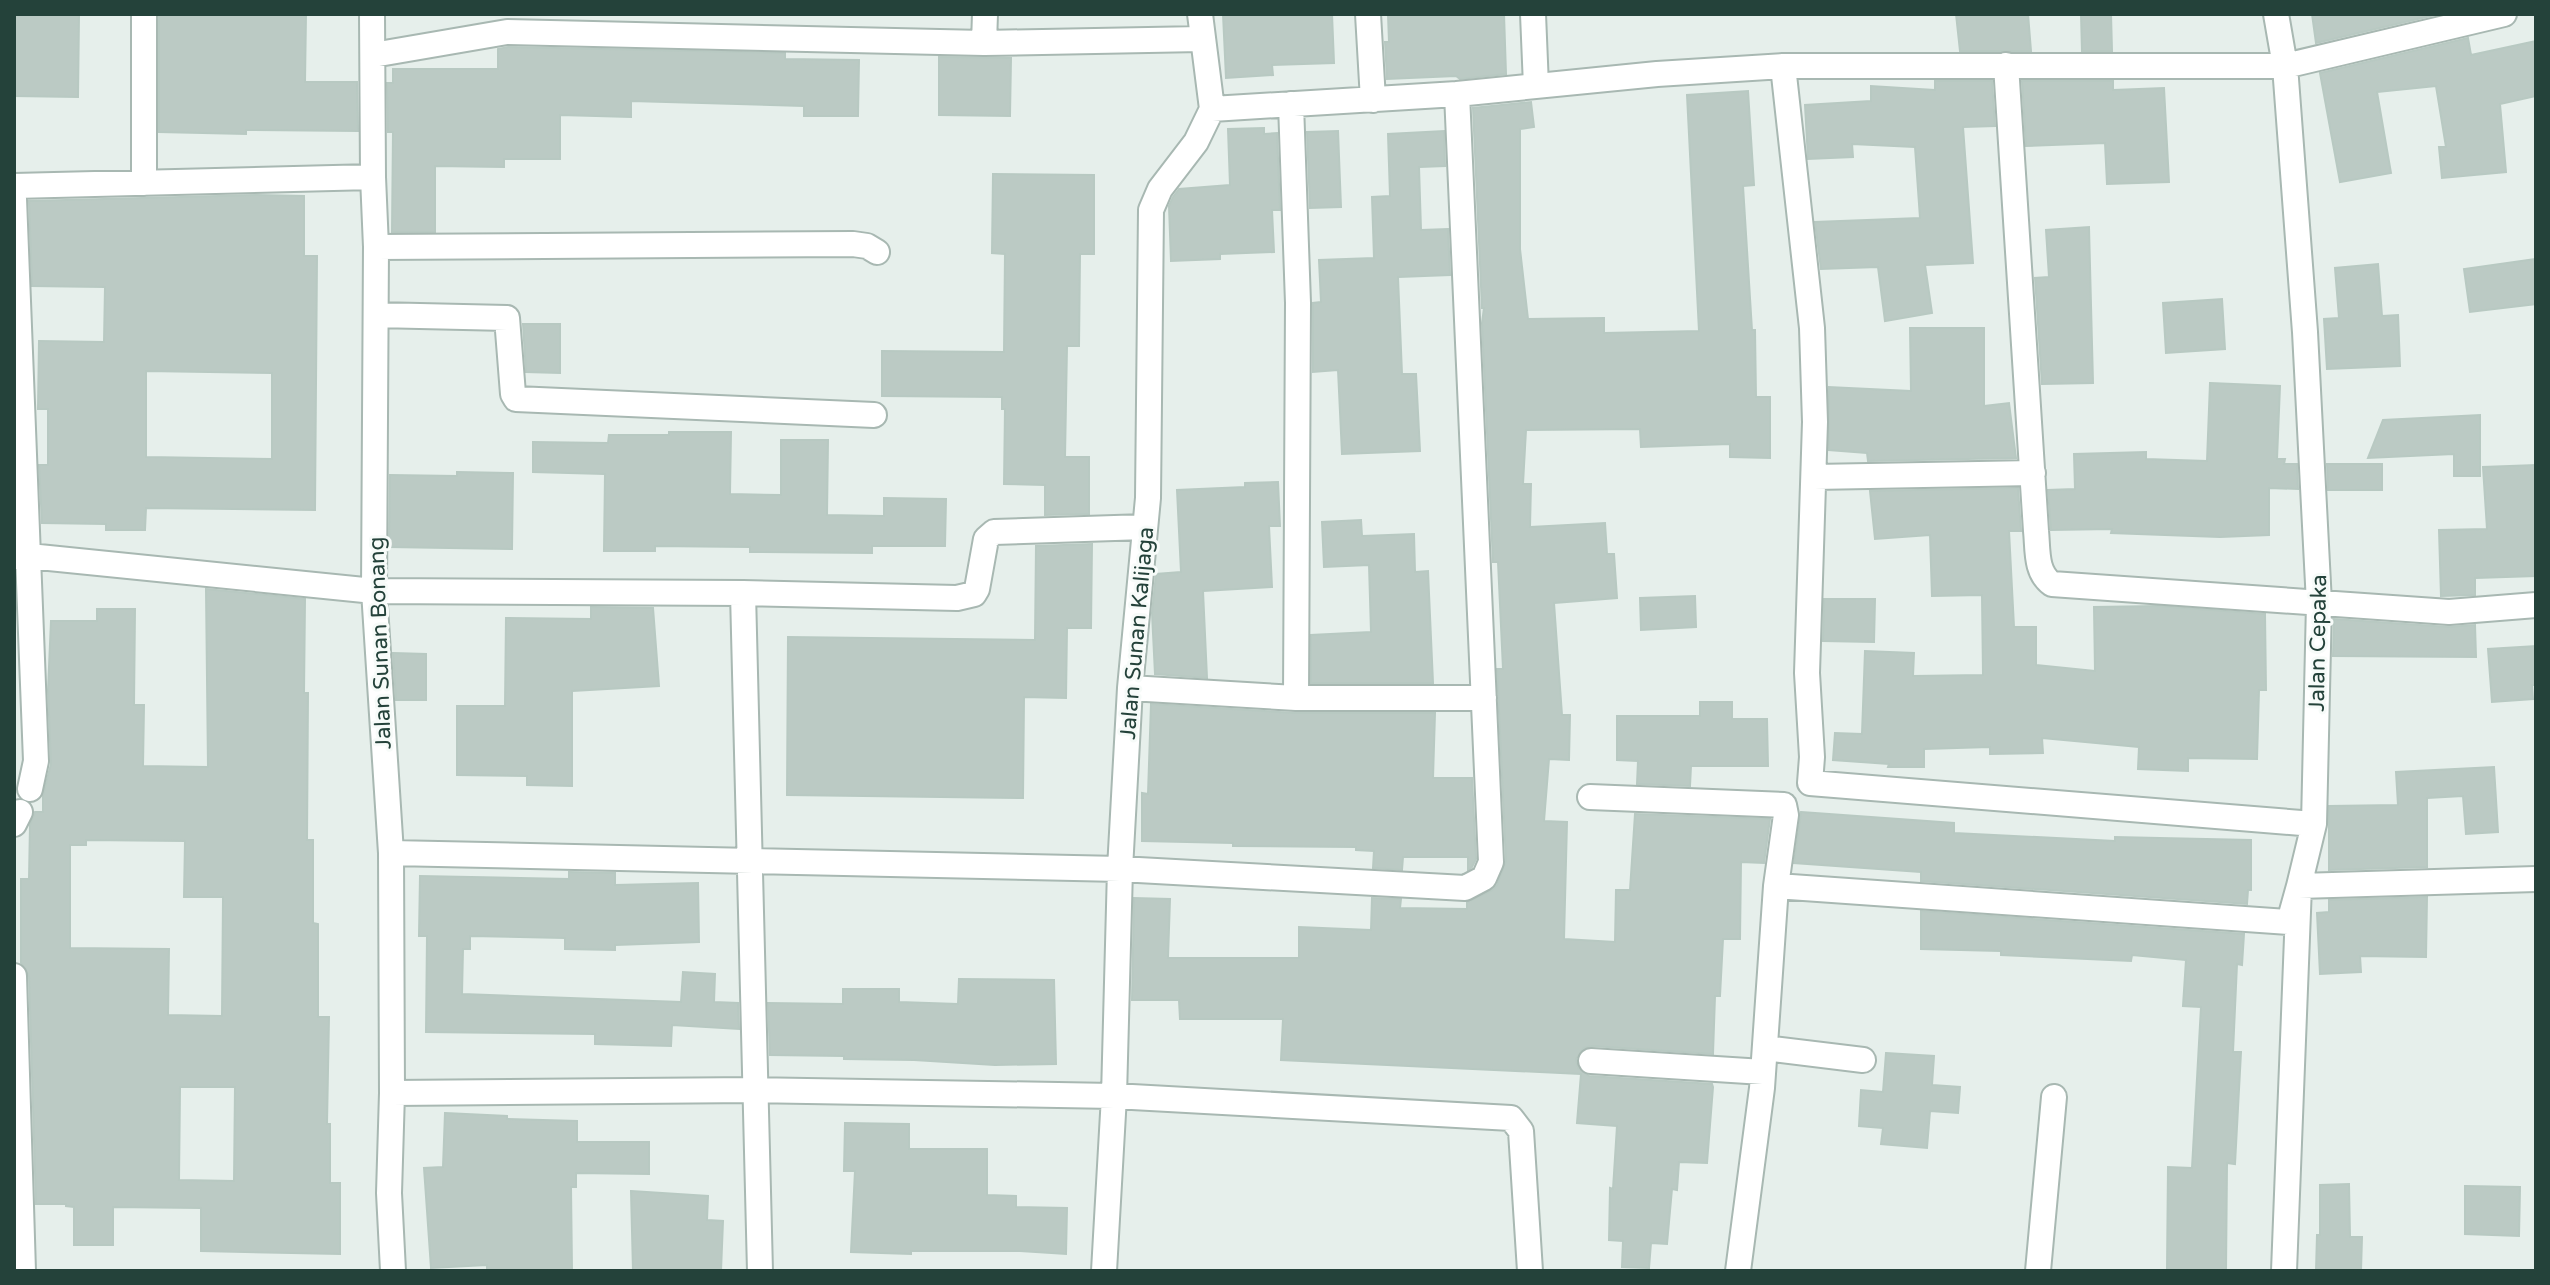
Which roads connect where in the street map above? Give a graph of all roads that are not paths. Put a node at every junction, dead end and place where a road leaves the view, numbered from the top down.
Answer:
1 (144, 14) edge
2 (372, 14) edge
3 (985, 14) edge
4 (1200, 14) edge
5 (1368, 14) edge
6 (1533, 14) edge
7 (2276, 14) edge
8 (2504, 14) edge
9 (507, 23) edge
10 (1201, 39) junction
11 (984, 43) junction
12 (373, 55) junction
13 (2006, 65) junction
14 (1783, 66) junction
15 (2285, 66) junction
16 (1536, 86) junction
17 (1457, 94) junction
18 (1373, 100) junction
19 (1291, 104) junction
20 (1212, 109) junction
21 (373, 177) junction
22 (144, 183) junction
23 (14, 186) edge
24 (14, 199) edge
25 (376, 247) junction
26 (877, 252) dead end
27 (376, 315) junction
28 (874, 415) dead end
29 (2033, 473) junction
30 (1814, 477) junction
31 (1145, 527) junction
32 (22, 556) edge
33 (374, 591) junction
34 (743, 593) junction
35 (2319, 603) junction
36 (2536, 605) edge
37 (1130, 688) junction
38 (1296, 698) junction
39 (1484, 698) junction
40 (30, 789) dead end
41 (1590, 797) dead end
42 (2314, 824) junction
43 (391, 853) junction
44 (748, 863) junction
45 (1120, 869) junction
46 (2536, 879) edge
47 (1776, 886) junction
48 (2299, 886) junction
49 (14, 976) edge
50 (1764, 1060) junction
51 (1863, 1060) dead end
52 (1591, 1061) dead end
53 (754, 1090) junction
54 (392, 1093) junction
55 (1114, 1096) junction
56 (2054, 1097) dead end
57 (23, 1271) edge
58 (393, 1271) edge
59 (760, 1271) edge
60 (1104, 1271) edge
61 (1530, 1271) edge
62 (1738, 1271) edge
63 (2038, 1271) edge
64 (2284, 1271) edge

1 - 22 street
2 - 12 street, Jalan Sunan Bonang
3 - 11 street
4 - 10 street
5 - 18 street
6 - 16 street
7 - 15 street, Jalan Cepaka
8 - 15 street
9 - 11 street
9 - 12 street
10 - 11 street
10 - 20 street
12 - 21 street, Jalan Sunan Bonang
13 - 14 street
13 - 15 street
13 - 29 street
14 - 16 street
14 - 30 street
15 - 35 street, Jalan Cepaka
16 - 17 street
17 - 18 street
17 - 39 street
18 - 19 street
19 - 20 street
19 - 38 street
20 - 31 street, Jalan Sunan Kalijaga
21 - 22 street
21 - 25 street, Jalan Sunan Bonang
22 - 23 street
24 - 32 street
25 - 26 street
25 - 27 street, Jalan Sunan Bonang
27 - 28 street
27 - 33 street, Jalan Sunan Bonang
29 - 30 street
29 - 35 street
30 - 42 street
31 - 34 street
31 - 37 street, Jalan Sunan Kalijaga
32 - 33 street
32 - 40 street
33 - 34 street
33 - 43 street, Jalan Sunan Bonang
34 - 44 street
35 - 36 street
35 - 42 street, Jalan Cepaka
37 - 38 street
37 - 45 street, Jalan Sunan Kalijaga
38 - 39 street
39 - 45 street
41 - 47 street
42 - 48 street, Jalan Cepaka
43 - 44 street
43 - 54 street, Jalan Sunan Bonang
44 - 45 street
44 - 53 street
45 - 55 street, Jalan Sunan Kalijaga
46 - 48 street
47 - 48 street
47 - 50 street
48 - 64 street, Jalan Cepaka
49 - 57 street
50 - 51 street
50 - 52 street
50 - 62 street
53 - 54 street
53 - 55 street
53 - 59 street
54 - 58 street, Jalan Sunan Bonang
55 - 60 street, Jalan Sunan Kalijaga
55 - 61 street
56 - 63 street

